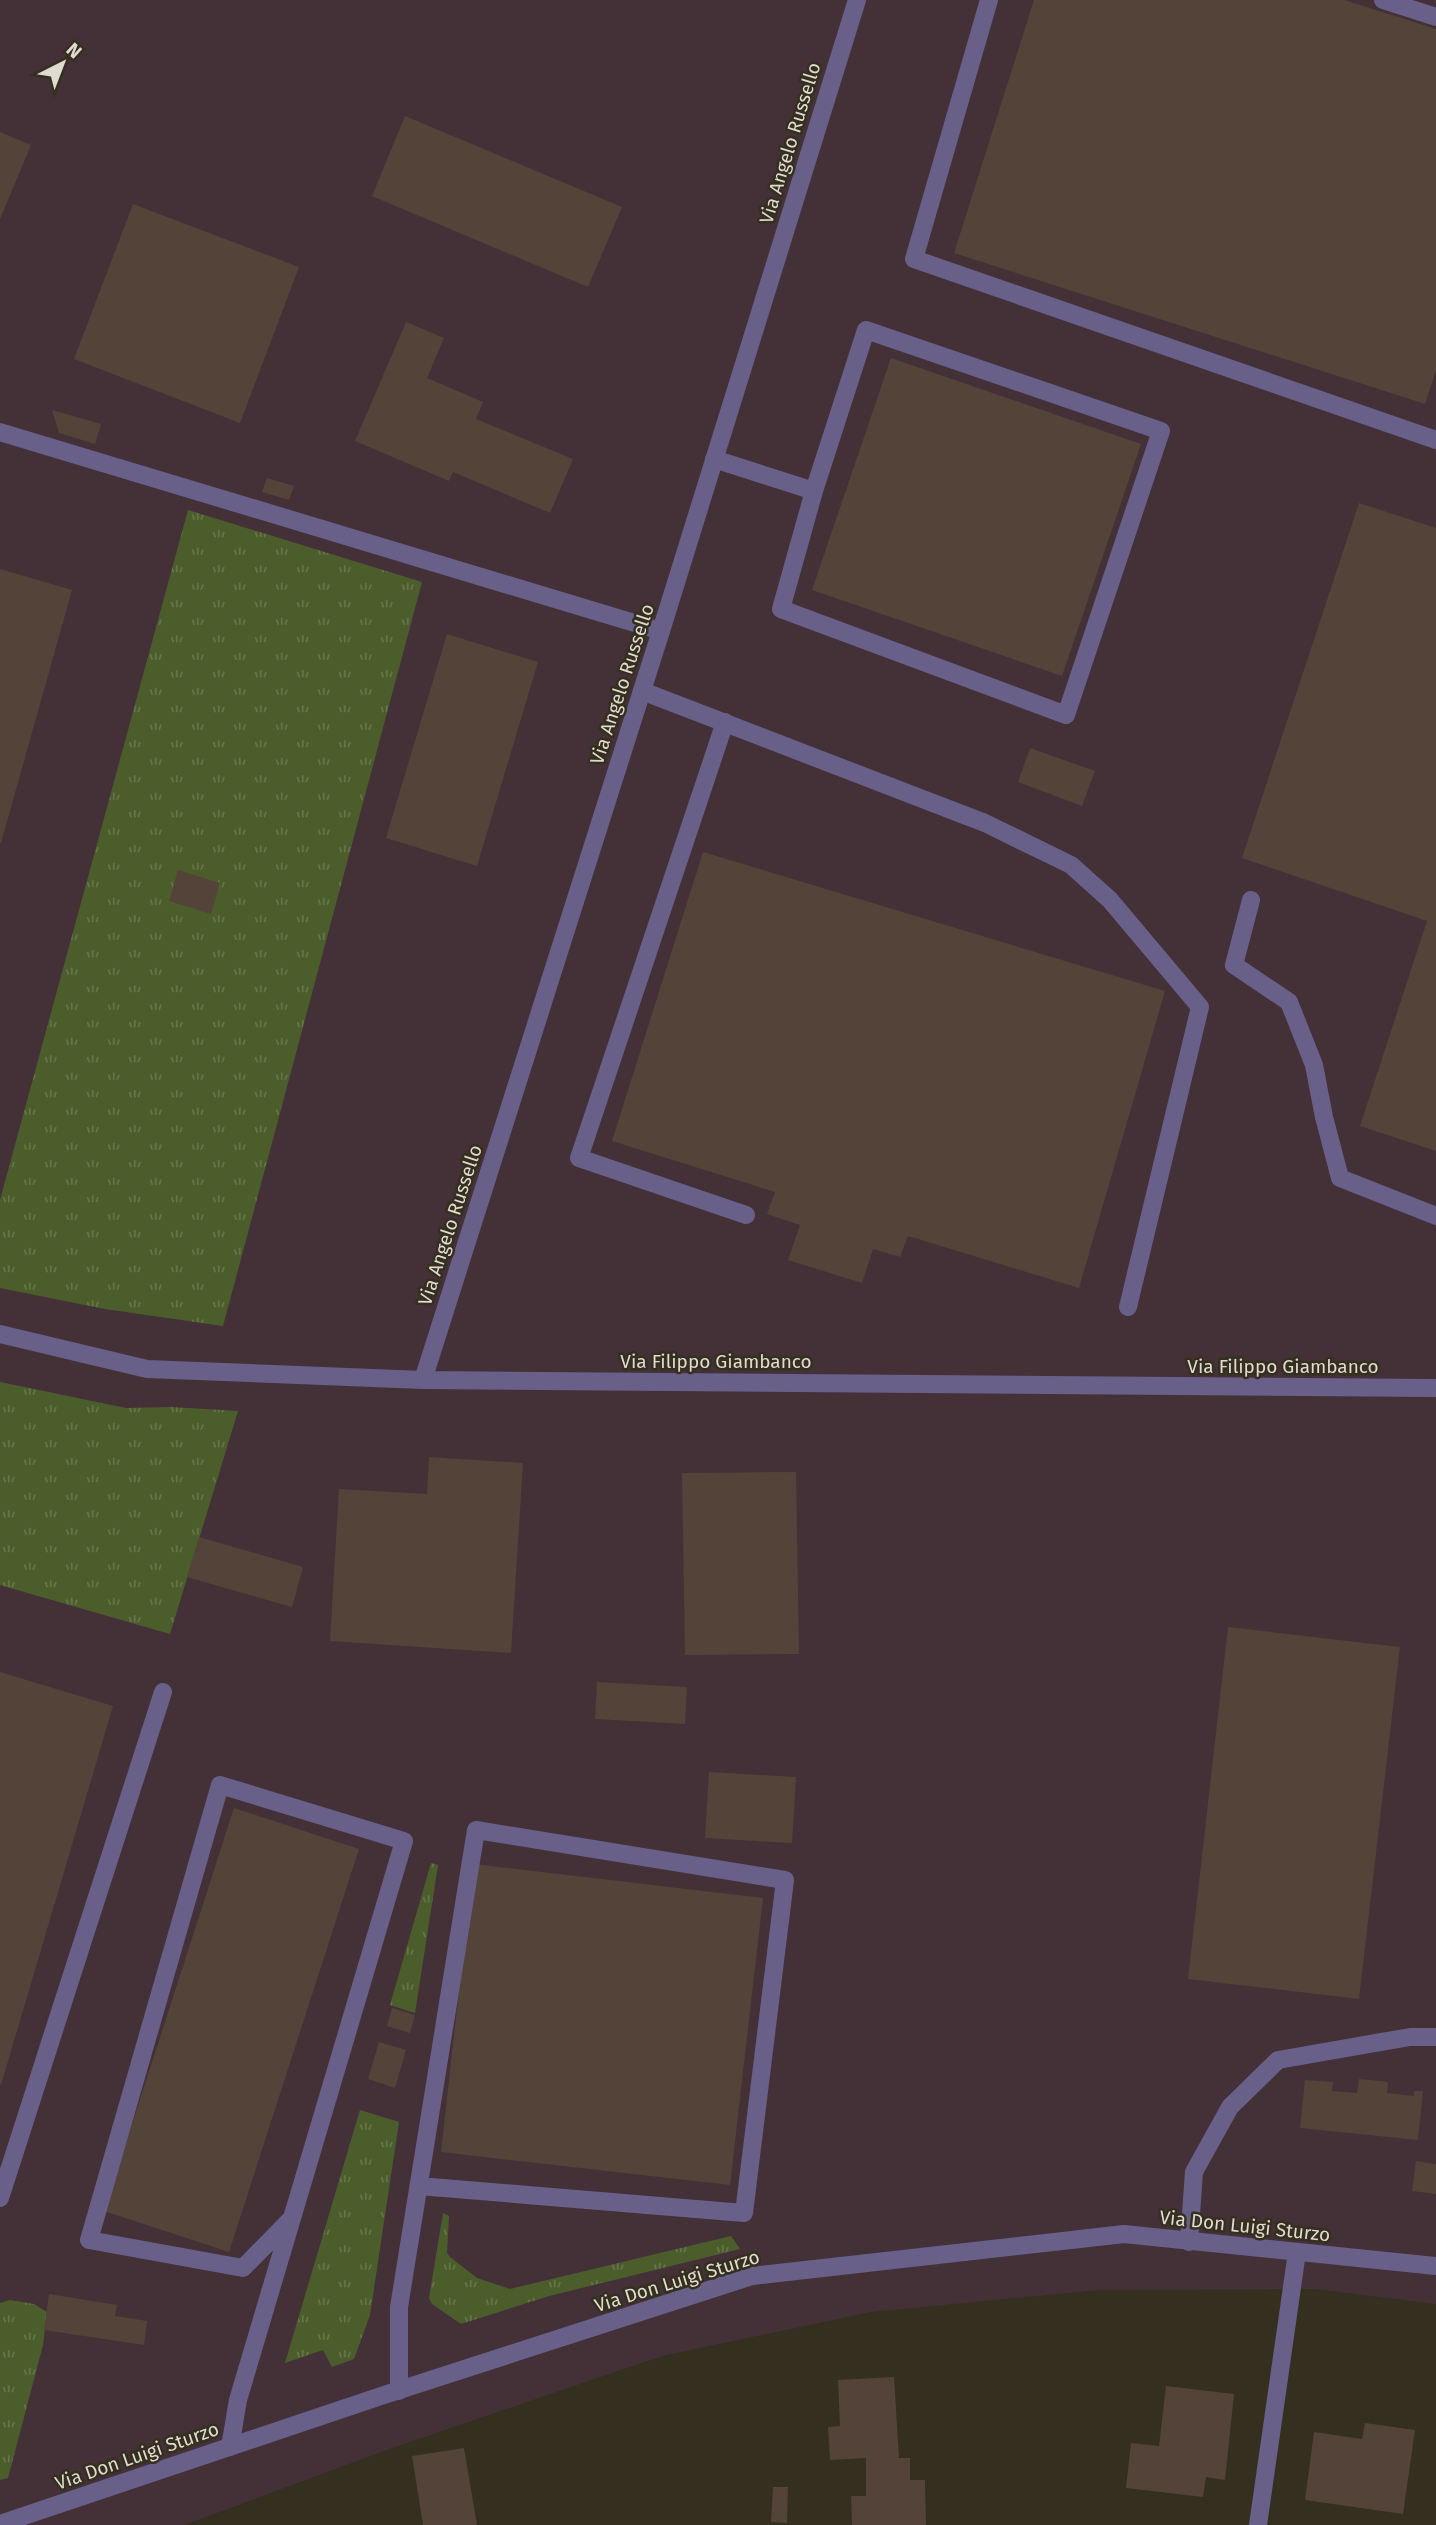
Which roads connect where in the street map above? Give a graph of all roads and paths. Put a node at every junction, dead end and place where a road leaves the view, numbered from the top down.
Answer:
1 (857, 0) edge
2 (989, 0) edge
3 (1383, 0) edge
4 (1436, 17) edge
5 (0, 432) edge
6 (1436, 440) edge
7 (714, 459) junction
8 (814, 491) junction
9 (661, 631) junction
10 (642, 691) junction
11 (724, 722) junction
12 (1251, 900) dead end
13 (746, 1215) dead end
14 (1436, 1216) edge
15 (1128, 1307) dead end
16 (0, 1334) edge
17 (423, 1380) junction
18 (1436, 1388) edge
19 (163, 1692) dead end
20 (1436, 2037) edge
21 (419, 2186) junction
22 (0, 2198) edge
23 (291, 2219) junction
24 (1189, 2242) junction
25 (1297, 2252) junction
26 (1436, 2266) edge
27 (399, 2390) junction
28 (230, 2447) junction
29 (0, 2524) edge
30 (1258, 2525) edge

1 - 7 street, Via Angelo Russello
2 - 6 street
3 - 4 street
5 - 9 street
7 - 8 street
7 - 9 street, Via Angelo Russello
8 - 8 street
9 - 10 street, Via Angelo Russello
10 - 11 street
10 - 17 street, Via Angelo Russello
11 - 13 street
11 - 15 street
12 - 14 street
16 - 17 street, Via Filippo Giambanco
17 - 18 street, Via Filippo Giambanco
19 - 22 street
20 - 24 street
21 - 21 street
21 - 27 street
23 - 23 street
23 - 28 street
24 - 25 street, Via Don Luigi Sturzo
24 - 27 street, Via Don Luigi Sturzo
25 - 26 street, Via Don Luigi Sturzo
25 - 30 street
27 - 28 street, Via Don Luigi Sturzo
28 - 29 street, Via Don Luigi Sturzo

